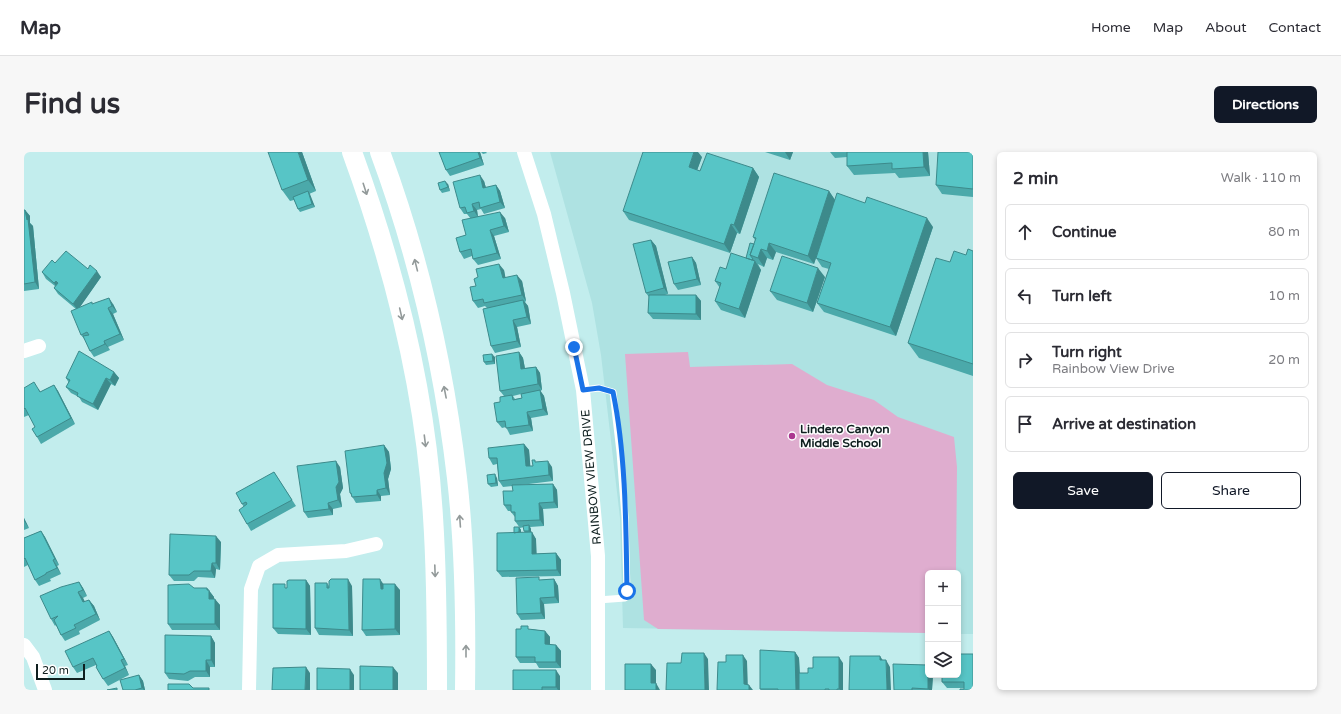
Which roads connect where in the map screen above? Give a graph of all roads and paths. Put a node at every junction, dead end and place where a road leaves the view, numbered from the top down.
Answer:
1 (352, 152) edge
2 (380, 152) edge
3 (524, 152) edge
4 (40, 346) dead end
5 (24, 351) edge
6 (583, 390) junction
7 (376, 544) dead end
8 (598, 600) junction
9 (24, 645) edge
10 (45, 690) edge
11 (249, 690) edge
12 (437, 690) edge
13 (466, 690) edge
14 (598, 690) edge

1 -> 12 main road
13 -> 2 main road
3 - 6 street, RAINBOW VIEW DRIVE
4 - 5 street
6 - 8 street, RAINBOW VIEW DRIVE
6 - 8 lane
7 - 11 street
8 - 14 street, RAINBOW VIEW DRIVE
9 - 10 street

